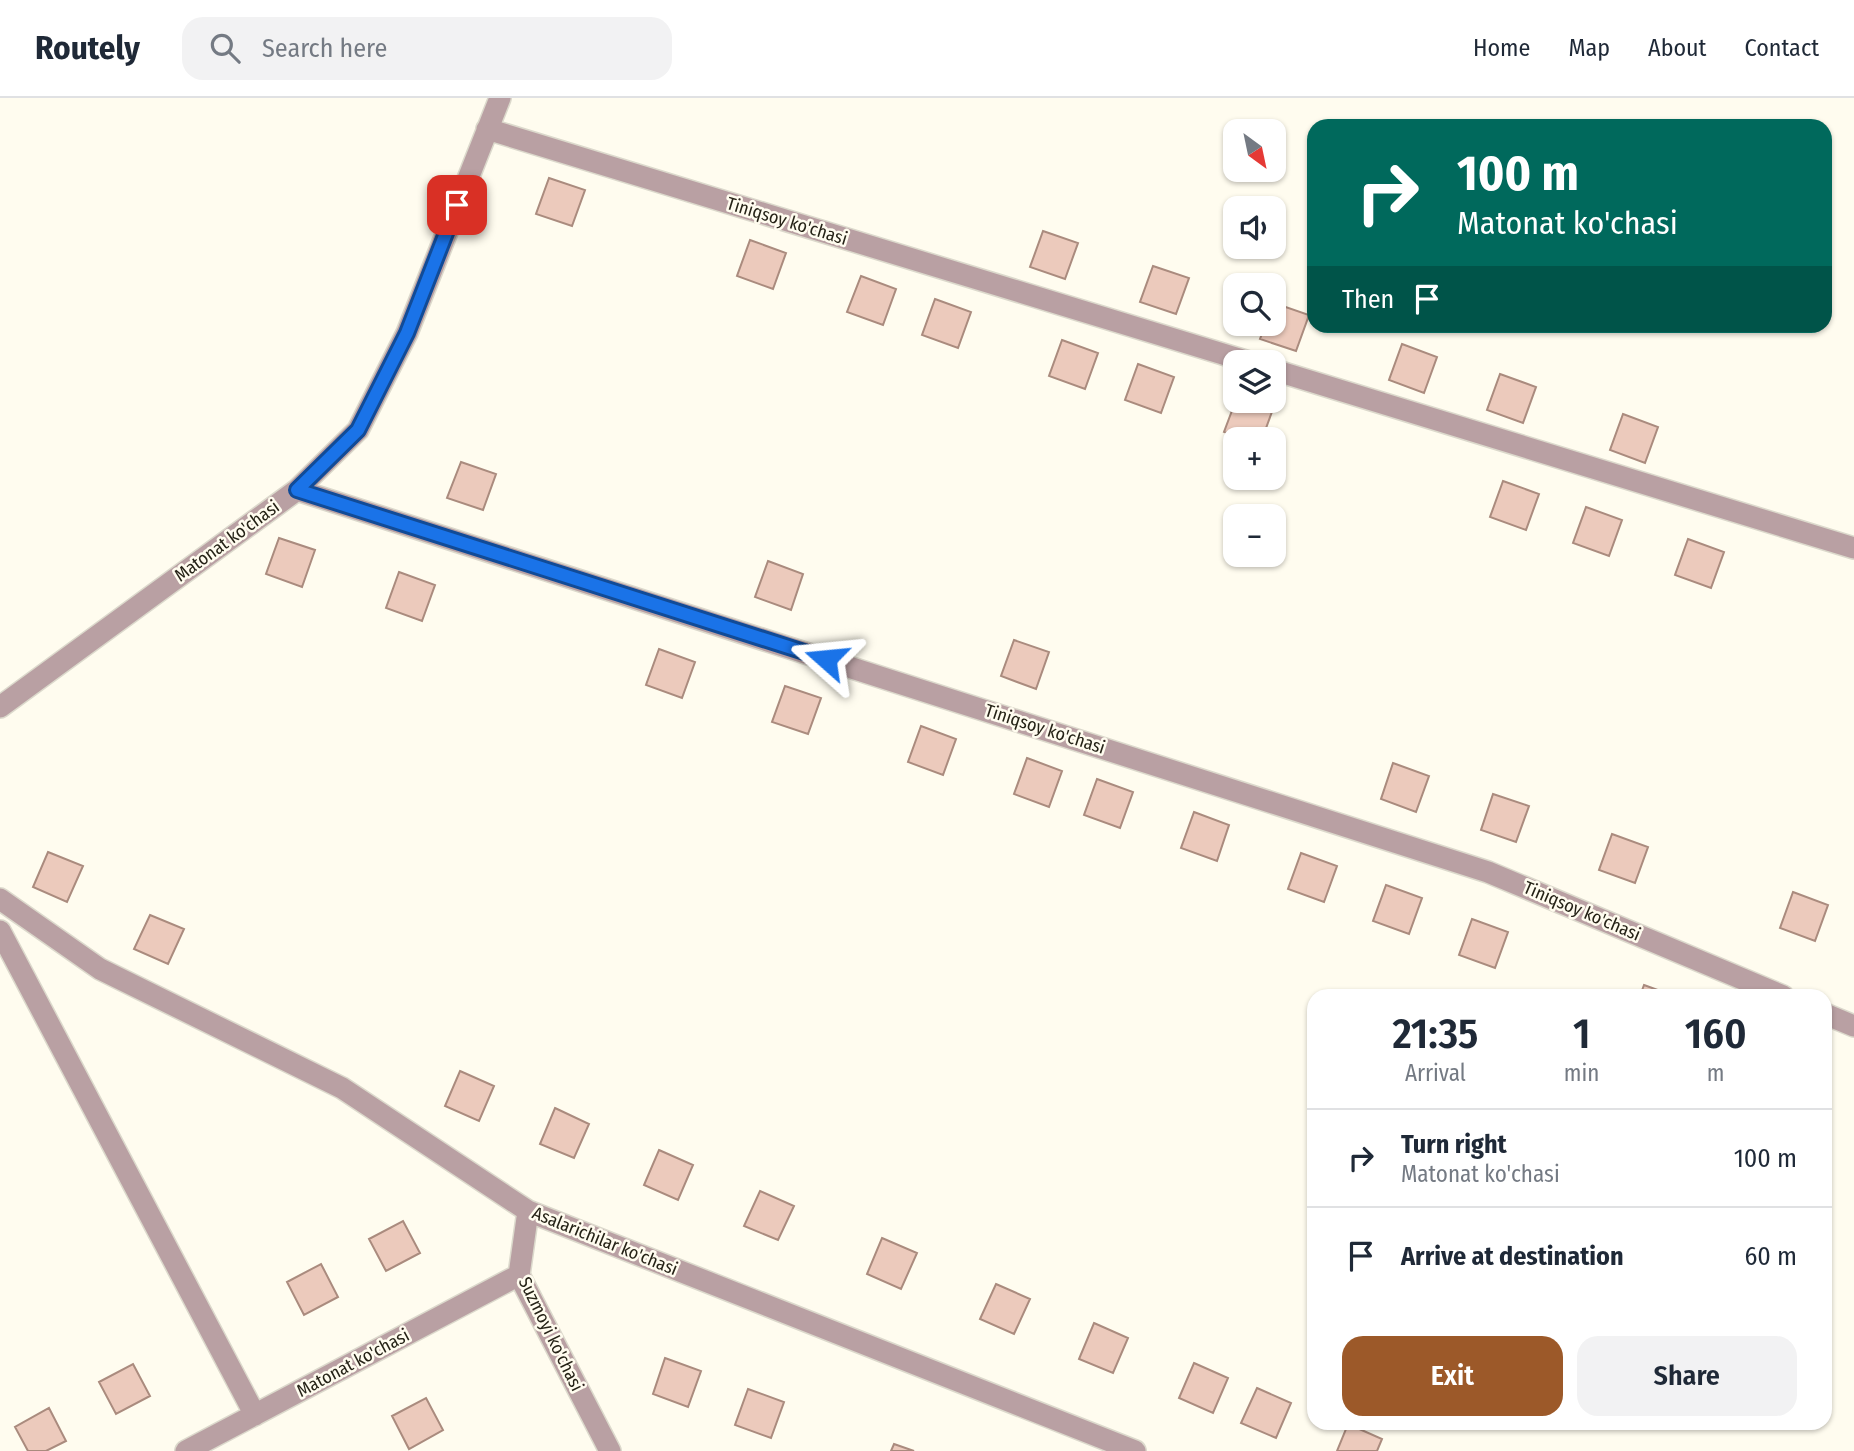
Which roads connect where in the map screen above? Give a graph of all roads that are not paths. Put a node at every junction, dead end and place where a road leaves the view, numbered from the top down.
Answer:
1 (500, 98) edge
2 (487, 129) junction
3 (1223, 354) edge
4 (1286, 374) edge
5 (297, 490) junction
6 (1854, 548) edge
7 (0, 707) edge
8 (0, 900) edge
9 (0, 931) edge
10 (1766, 989) edge
11 (1832, 1017) edge
12 (1854, 1026) edge
13 (528, 1211) junction
14 (519, 1275) junction
15 (255, 1415) junction
16 (186, 1451) edge
17 (610, 1451) edge
18 (1135, 1451) edge

1 - 2 street, Matonat ko'chasi
2 - 3 street, Tiniqsoy ko'chasi
2 - 5 street, Matonat ko'chasi
4 - 6 street
5 - 7 street, Matonat ko'chasi
5 - 10 street, Tiniqsoy ko'chasi
8 - 13 street, Asalarichilar ko'chasi
9 - 15 street
11 - 12 street
13 - 14 street, Suzmoyi ko'chasi
13 - 18 street, Asalarichilar ko'chasi
14 - 15 street, Matonat ko'chasi
14 - 17 street, Suzmoyi ko'chasi
15 - 16 street, Matonat ko'chasi

